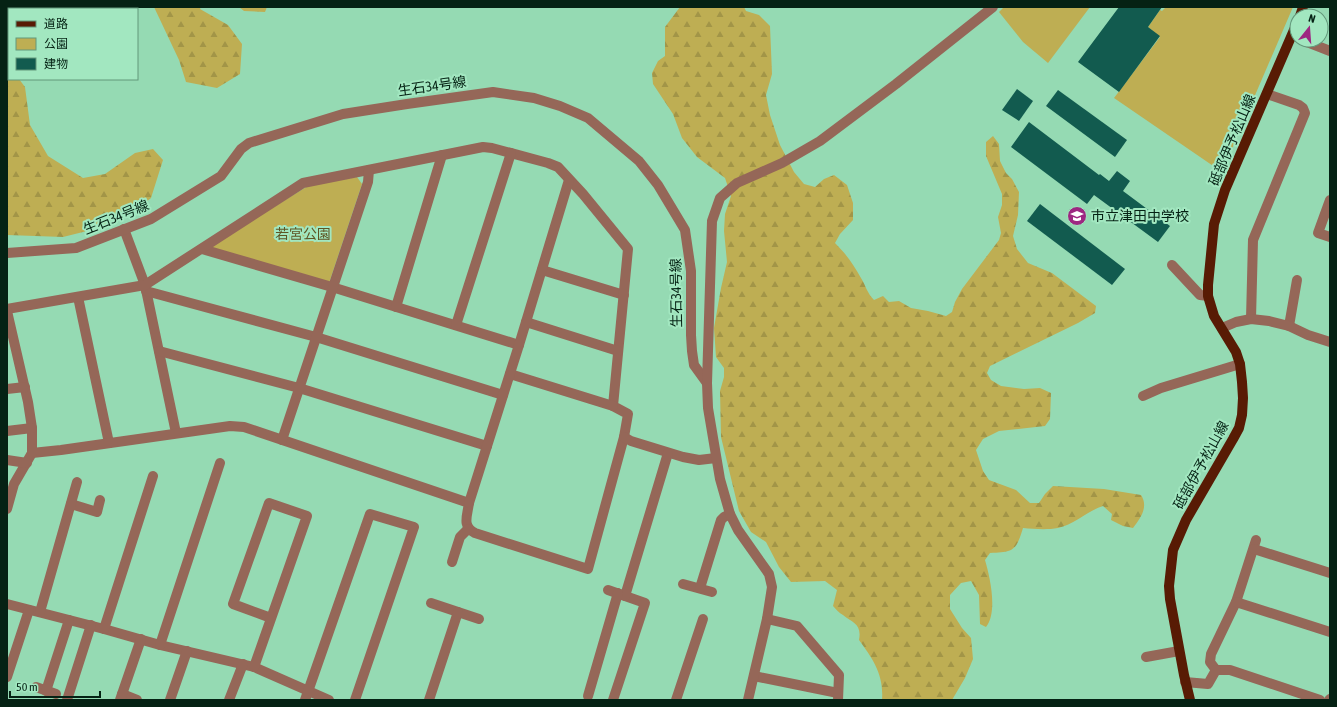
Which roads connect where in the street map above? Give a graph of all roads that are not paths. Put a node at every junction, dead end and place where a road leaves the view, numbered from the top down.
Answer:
1 (993, 7) edge
2 (1289, 48) edge
3 (1267, 94) junction
4 (511, 153) junction
5 (442, 155) junction
6 (368, 170) junction
7 (569, 180) junction
8 (1330, 200) edge
9 (124, 229) junction
10 (1330, 237) edge
11 (202, 249) junction
12 (7, 253) edge
13 (1172, 265) dead end
14 (542, 270) junction
15 (1298, 280) dead end
16 (332, 287) junction
17 (146, 288) junction
18 (624, 295) junction
19 (1208, 296) junction
20 (78, 297) junction
21 (396, 307) junction
22 (7, 310) edge
23 (1251, 319) junction
24 (526, 322) junction
25 (456, 325) junction
26 (1289, 326) junction
27 (1222, 328) junction
28 (10, 335) edge
29 (316, 337) junction
30 (1330, 342) edge
31 (519, 345) junction
32 (159, 351) junction
33 (618, 351) junction
34 (1240, 364) junction
35 (510, 374) junction
36 (707, 383) junction
37 (25, 387) junction
38 (299, 388) junction
39 (7, 389) edge
40 (503, 395) junction
41 (1143, 396) dead end
42 (613, 406) junction
43 (32, 428) junction
44 (7, 431) edge
45 (176, 433) junction
46 (624, 437) junction
47 (282, 440) junction
48 (109, 443) junction
49 (487, 446) junction
50 (32, 453) junction
51 (668, 453) junction
52 (716, 458) junction
53 (7, 460) edge
54 (27, 463) junction
55 (220, 463) dead end
56 (152, 476) dead end
57 (77, 482) dead end
58 (100, 500) dead end
59 (71, 504) junction
60 (469, 504) junction
61 (7, 509) edge
62 (730, 514) junction
63 (468, 529) junction
64 (452, 562) dead end
65 (1330, 573) edge
66 (683, 584) dead end
67 (700, 588) junction
68 (608, 590) dead end
69 (712, 592) dead end
70 (621, 595) junction
71 (1236, 602) junction
72 (431, 603) dead end
73 (7, 604) edge
74 (29, 610) junction
75 (40, 612) junction
76 (458, 612) junction
77 (271, 618) junction
78 (479, 619) dead end
79 (702, 619) dead end
80 (768, 619) junction
81 (69, 620) junction
82 (91, 626) junction
83 (104, 629) junction
84 (1330, 632) edge
85 (141, 639) junction
86 (160, 645) junction
87 (187, 651) junction
88 (1179, 651) junction
89 (1146, 657) dead end
90 (243, 664) junction
91 (254, 667) junction
92 (1216, 670) junction
93 (754, 676) junction
94 (7, 677) edge
95 (1185, 682) junction
96 (36, 687) dead end
97 (307, 695) edge
98 (588, 696) dead end
99 (121, 697) edge
100 (838, 697) edge
101 (67, 700) edge
102 (137, 700) edge
103 (170, 700) edge
104 (229, 700) edge
105 (329, 700) edge
106 (355, 700) edge
107 (429, 700) edge
108 (613, 700) edge
109 (676, 700) edge
110 (748, 700) edge
111 (1190, 700) edge
112 (1320, 700) edge

1 - 36 street
2 - 3 main road, 砥部伊予松山線
3 - 19 main road, 砥部伊予松山線
3 - 23 street
4 - 5 street
4 - 7 street
4 - 25 street
5 - 6 street
5 - 21 street
6 - 11 street
6 - 16 street
7 - 14 street
7 - 18 street
8 - 10 street
9 - 12 street, 生石34号線
9 - 17 street
9 - 36 street, 生石34号線
11 - 16 street
11 - 17 street
13 - 19 street
14 - 18 street
14 - 24 street
15 - 26 street
16 - 21 street
16 - 29 street
17 - 20 street
17 - 29 street
17 - 32 street
18 - 33 street
19 - 27 main road, 砥部伊予松山線
20 - 22 street
20 - 48 street
21 - 25 street
22 - 28 street
23 - 26 street
23 - 27 street
24 - 31 street
24 - 33 street
25 - 31 street
26 - 30 street
27 - 34 main road, 砥部伊予松山線
28 - 37 street
29 - 38 street
29 - 40 street
31 - 35 street
32 - 38 street
32 - 45 street
33 - 42 street
34 - 41 street
34 - 88 main road, 砥部伊予松山線
35 - 40 street
35 - 42 street
36 - 52 street
37 - 39 street
37 - 43 street
38 - 47 street
38 - 49 street
40 - 49 street
42 - 46 street
43 - 44 street
43 - 50 street
45 - 47 street
45 - 48 street
46 - 51 street
46 - 63 street
47 - 60 street
48 - 50 street
49 - 60 street
50 - 54 street
51 - 52 street
51 - 70 street
52 - 62 street
53 - 54 street
54 - 61 street
55 - 86 street
56 - 83 street
57 - 59 street
58 - 59 street
59 - 75 street
60 - 63 street
62 - 67 street
62 - 80 street
63 - 64 street
65 - 71 street
66 - 67 street
67 - 69 street
68 - 70 street
70 - 98 street
70 - 108 street
71 - 84 street
71 - 92 street
72 - 76 street
73 - 74 street
74 - 75 street
74 - 94 street
75 - 81 street
76 - 78 street
76 - 107 street
77 - 77 street
77 - 91 street
79 - 109 street
80 - 93 street
80 - 100 street
81 - 82 street
81 - 96 street
82 - 83 street
82 - 101 street
83 - 85 street
85 - 86 street
85 - 99 street
86 - 87 street
87 - 90 street
87 - 103 street
88 - 89 street
88 - 95 main road, 砥部伊予松山線
90 - 91 street
90 - 104 street
91 - 97 street
92 - 95 street
92 - 112 street
93 - 100 street
93 - 110 street
95 - 111 main road, 砥部伊予松山線
97 - 105 street
97 - 106 street
99 - 102 street

